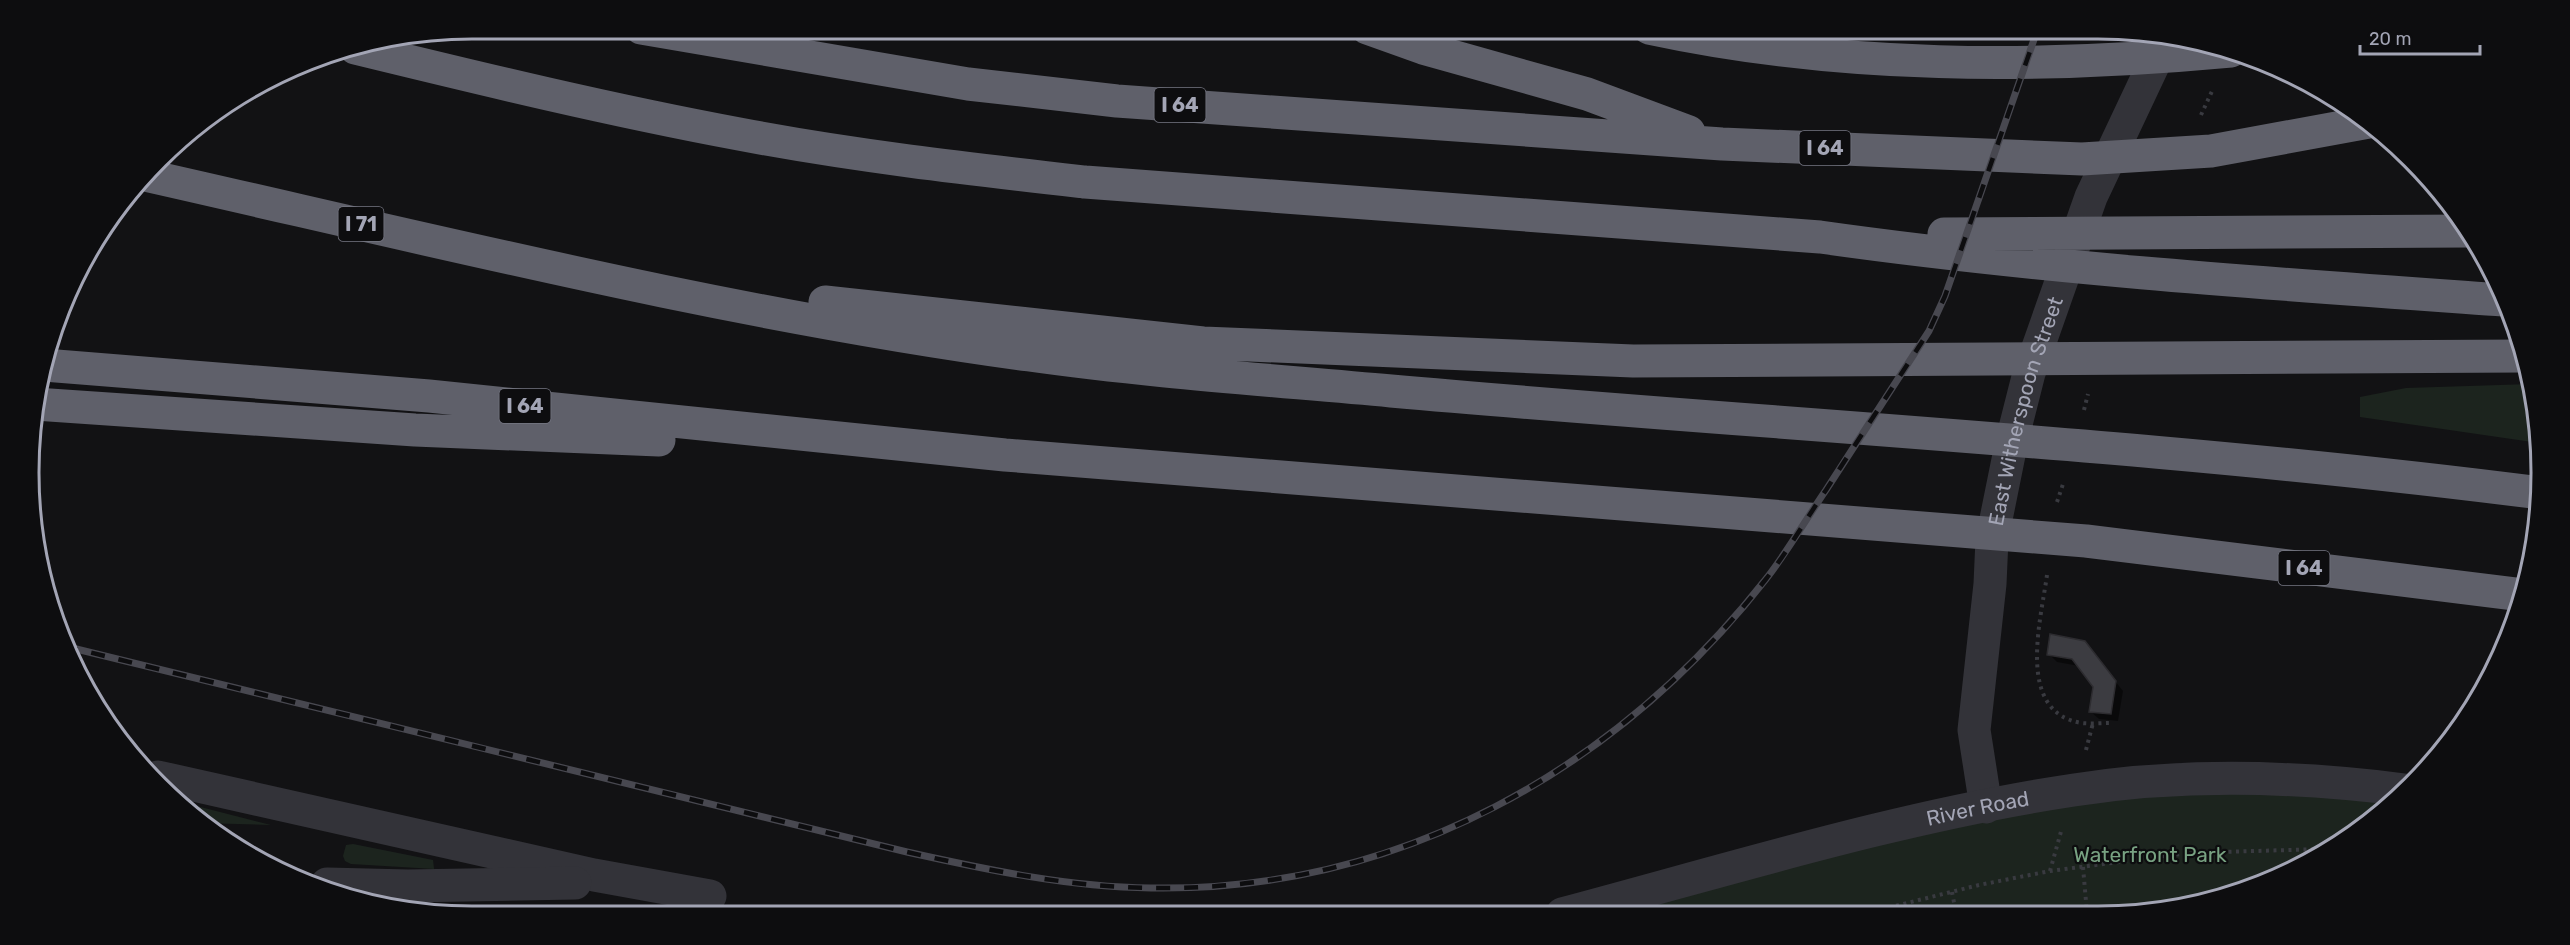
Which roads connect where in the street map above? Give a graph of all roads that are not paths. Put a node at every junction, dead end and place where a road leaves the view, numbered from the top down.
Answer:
1 (705, 39) edge
2 (1398, 39) edge
3 (1712, 39) edge
4 (2163, 44) edge
5 (370, 52) edge
6 (2205, 53) edge
7 (2355, 124) edge
8 (1722, 144) junction
9 (156, 177) edge
10 (2457, 231) edge
11 (1900, 241) junction
12 (573, 272) junction
13 (2494, 299) edge
14 (2515, 356) edge
15 (52, 367) edge
16 (45, 405) edge
17 (1005, 455) junction
18 (2530, 492) edge
19 (2513, 594) edge
20 (166, 779) edge
21 (2393, 789) edge
22 (1986, 807) junction
23 (637, 882) junction
24 (343, 886) edge
25 (710, 896) dead end
26 (1592, 906) edge

1 - 8 highway, I 64
2 - 8 highway
3 - 6 highway
4 - 22 street, East Witherspoon Street
5 - 11 highway
7 - 8 highway, I 64
9 - 12 highway, I 71
10 - 11 highway
11 - 13 highway
12 - 14 highway
12 - 18 highway
15 - 17 highway, I 64
16 - 17 highway
17 - 19 highway, I 64
20 - 23 street
21 - 22 street, River Road
22 - 26 street, River Road
23 - 24 street
23 - 25 street

